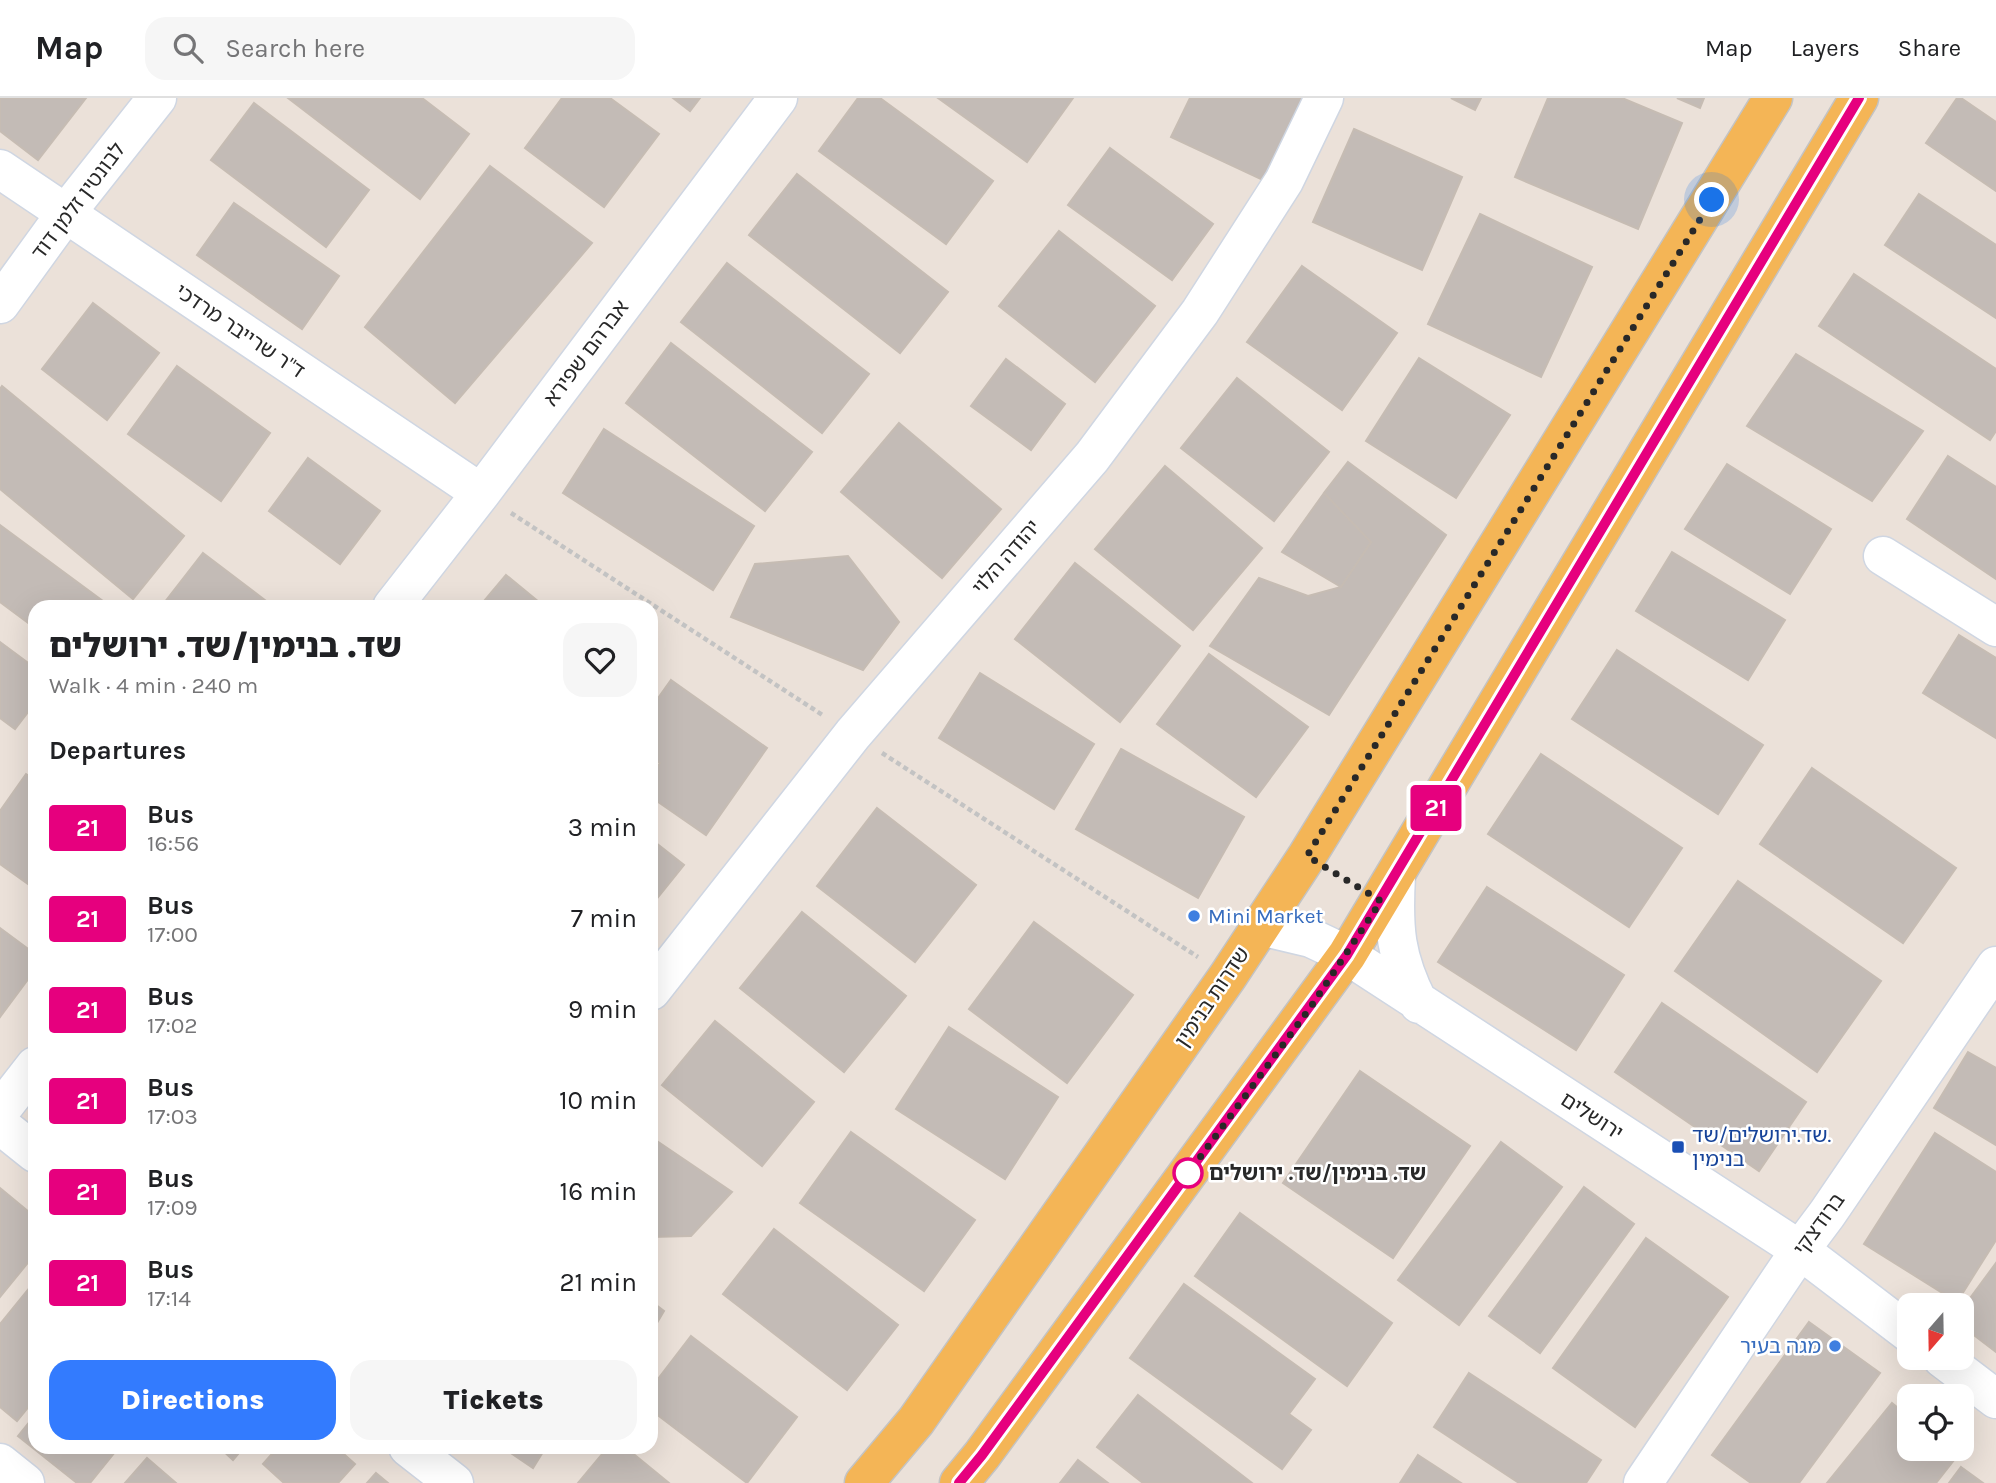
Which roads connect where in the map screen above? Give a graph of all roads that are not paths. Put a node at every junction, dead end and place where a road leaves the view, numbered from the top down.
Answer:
1 (157, 98) edge
2 (778, 98) edge
3 (1324, 98) edge
4 (1773, 98) edge
5 (1859, 98) edge
6 (0, 169) edge
7 (66, 213) junction
8 (0, 304) edge
9 (481, 494) junction
10 (1882, 555) dead end
11 (398, 600) edge
12 (1996, 627) edge
13 (1396, 876) junction
14 (1260, 926) junction
15 (1347, 955) junction
16 (1996, 966) edge
17 (658, 982) edge
18 (1419, 1004) junction
19 (28, 1075) edge
20 (0, 1111) edge
21 (0, 1125) edge
22 (28, 1147) edge
23 (1800, 1250) junction
24 (1897, 1324) edge
25 (1958, 1370) edge
26 (1996, 1399) edge
27 (417, 1454) edge
28 (0, 1463) edge
29 (26, 1483) edge
30 (454, 1483) edge
31 (864, 1483) edge
32 (959, 1483) edge
33 (1643, 1483) edge

1 - 7 street, לבונטין זלמן דוד
2 - 9 street, אברהם שפירא
3 - 17 street, יהודה הלוי
4 - 14 main road, שדרות בנימין
5 - 13 main road
6 - 7 street, ד"ר שרייבר מרדכי
7 - 8 street, לבונטין זלמן דוד
7 - 9 street, ד"ר שרייבר מרדכי
9 - 11 street, אברהם שפירא
10 - 12 street
13 - 15 main road
13 - 18 street
14 - 15 street, ירושלים
14 - 31 main road, שדרות בנימין
15 - 18 street, ירושלים
15 - 32 main road
16 - 23 street, ברודצקי
18 - 23 street, ירושלים
19 - 20 street
21 - 22 street
23 - 24 street, ירושלים
23 - 33 street, ברודצקי
25 - 26 street
27 - 30 street
28 - 29 street

